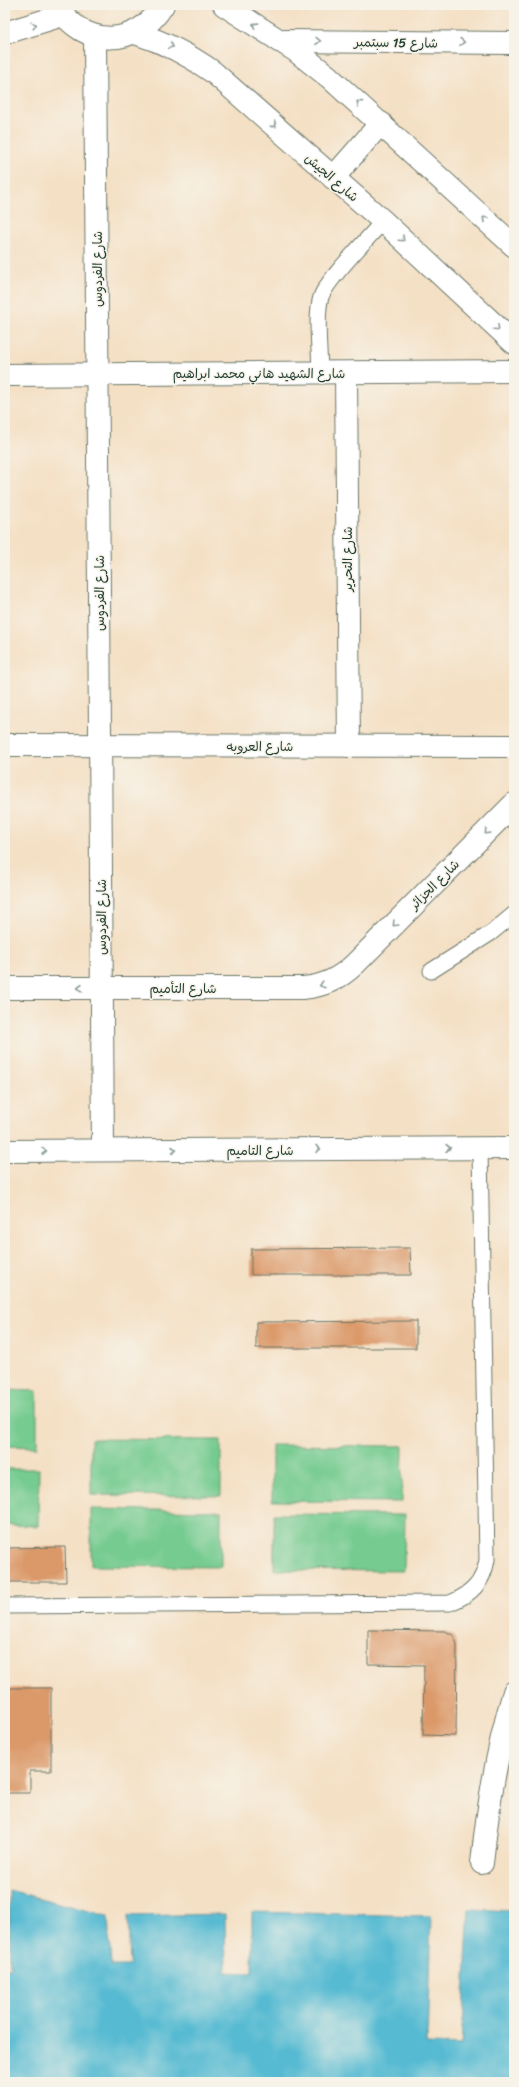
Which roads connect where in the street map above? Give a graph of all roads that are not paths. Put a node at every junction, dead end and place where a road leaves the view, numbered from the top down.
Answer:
1 (163, 5) edge
2 (224, 5) edge
3 (60, 10) edge
4 (134, 33) junction
5 (5, 34) edge
6 (95, 36) junction
7 (279, 41) junction
8 (514, 43) edge
9 (381, 123) junction
10 (333, 178) junction
11 (383, 221) junction
12 (514, 246) edge
13 (514, 343) edge
14 (514, 372) edge
15 (320, 373) junction
16 (346, 373) junction
17 (98, 375) junction
18 (5, 376) edge
19 (5, 745) edge
20 (100, 745) junction
21 (349, 746) junction
22 (514, 746) edge
23 (514, 804) edge
24 (514, 914) edge
25 (355, 964) joint
26 (431, 971) dead end
27 (5, 988) edge
28 (102, 988) junction
29 (480, 1148) junction
30 (514, 1148) edge
31 (102, 1150) junction
32 (5, 1151) edge
33 (5, 1606) edge
34 (514, 1692) edge
35 (482, 1862) dead end

1 - 4 street
7 -> 2 street
5 -> 3 street
3 - 6 street
4 - 6 street
4 -> 10 street, شارع الجيش
6 - 17 street, شارع الفردوس
7 -> 8 street, شارع 15 سبتمبر
9 -> 7 street
9 - 10 street
12 -> 9 street
10 - 11 street, شارع الجيش
11 -> 13 street, شارع الجيش
11 - 15 lane
14 - 16 street, شارع الشهيد هاني محمد ابراهيم
15 - 16 street, شارع الشهيد هاني محمد ابراهيم
15 - 17 street, شارع الشهيد هاني محمد ابراهيم
16 - 21 street, شارع التحرير
17 - 18 street, شارع الشهيد هاني محمد ابراهيم
17 - 20 street, شارع الفردوس
19 - 20 street, شارع العروبه
20 - 21 street, شارع العروبه
20 - 28 street, شارع الفردوس
21 - 22 street, شارع العروبه
23 -> 25 street, شارع الجزائر
24 - 26 lane
25 -> 28 street, شارع التأميم
28 -> 27 street, شارع التأميم
28 - 31 street, شارع الفردوس
29 - 30 street, شارع التاميم
31 -> 29 street, شارع التاميم
29 - 33 lane
32 -> 31 street, شارع التاميم
34 - 35 street

